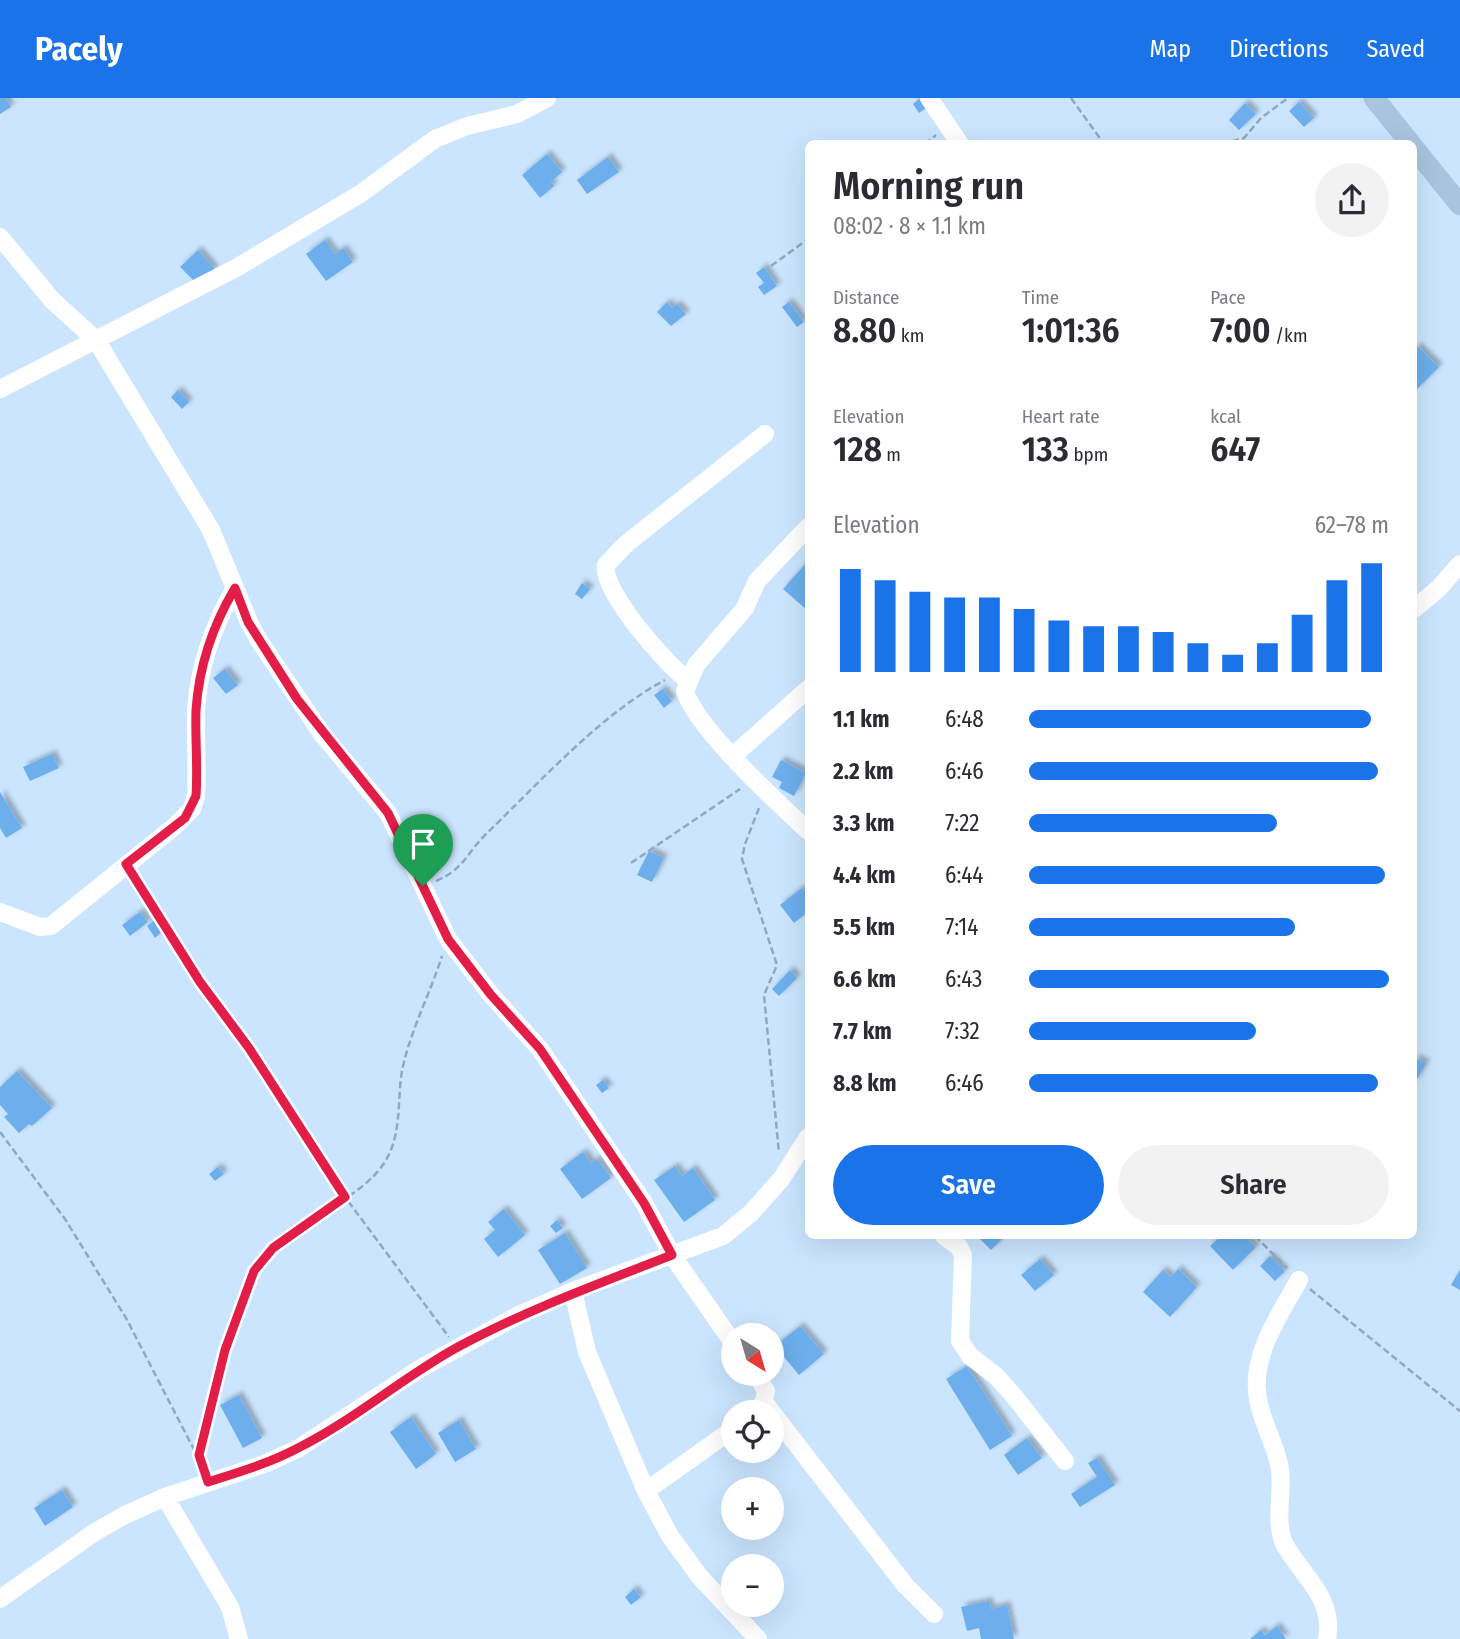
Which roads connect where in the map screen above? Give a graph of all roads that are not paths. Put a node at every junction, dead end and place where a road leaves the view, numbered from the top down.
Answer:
1 (547, 98) edge
2 (929, 98) edge
3 (1374, 98) edge
4 (957, 140) edge
5 (1407, 140) edge
6 (1417, 152) edge
7 (1460, 205) edge
8 (0, 237) edge
9 (96, 340) junction
10 (0, 389) edge
11 (765, 434) dead end
12 (805, 530) edge
13 (1460, 564) edge
14 (235, 588) junction
15 (1417, 606) edge
16 (683, 676) junction
17 (805, 692) edge
18 (734, 755) junction
19 (805, 828) edge
20 (0, 912) edge
21 (805, 1142) edge
22 (948, 1239) edge
23 (672, 1255) junction
24 (1299, 1280) road end
25 (573, 1291) junction
26 (721, 1326) edge
27 (784, 1437) edge
28 (721, 1438) edge
29 (1065, 1461) dead end
30 (646, 1491) junction
31 (165, 1497) junction
32 (0, 1599) edge
33 (934, 1614) dead end
34 (239, 1639) edge
35 (758, 1639) edge
36 (1327, 1639) edge

1 - 9 street
2 - 4 street
3 - 5 main road
6 - 7 main road
8 - 9 street
9 - 10 street
9 - 14 street
11 - 16 street
12 - 16 street
13 - 15 street
14 - 20 street
14 - 23 street
16 - 18 street
17 - 18 street
18 - 19 street
21 - 23 street
22 - 29 street
23 - 25 street
23 - 26 street
24 - 36 street
25 - 30 street
25 - 31 street
27 - 33 street
28 - 30 street
30 - 35 street
31 - 32 street
31 - 34 street

